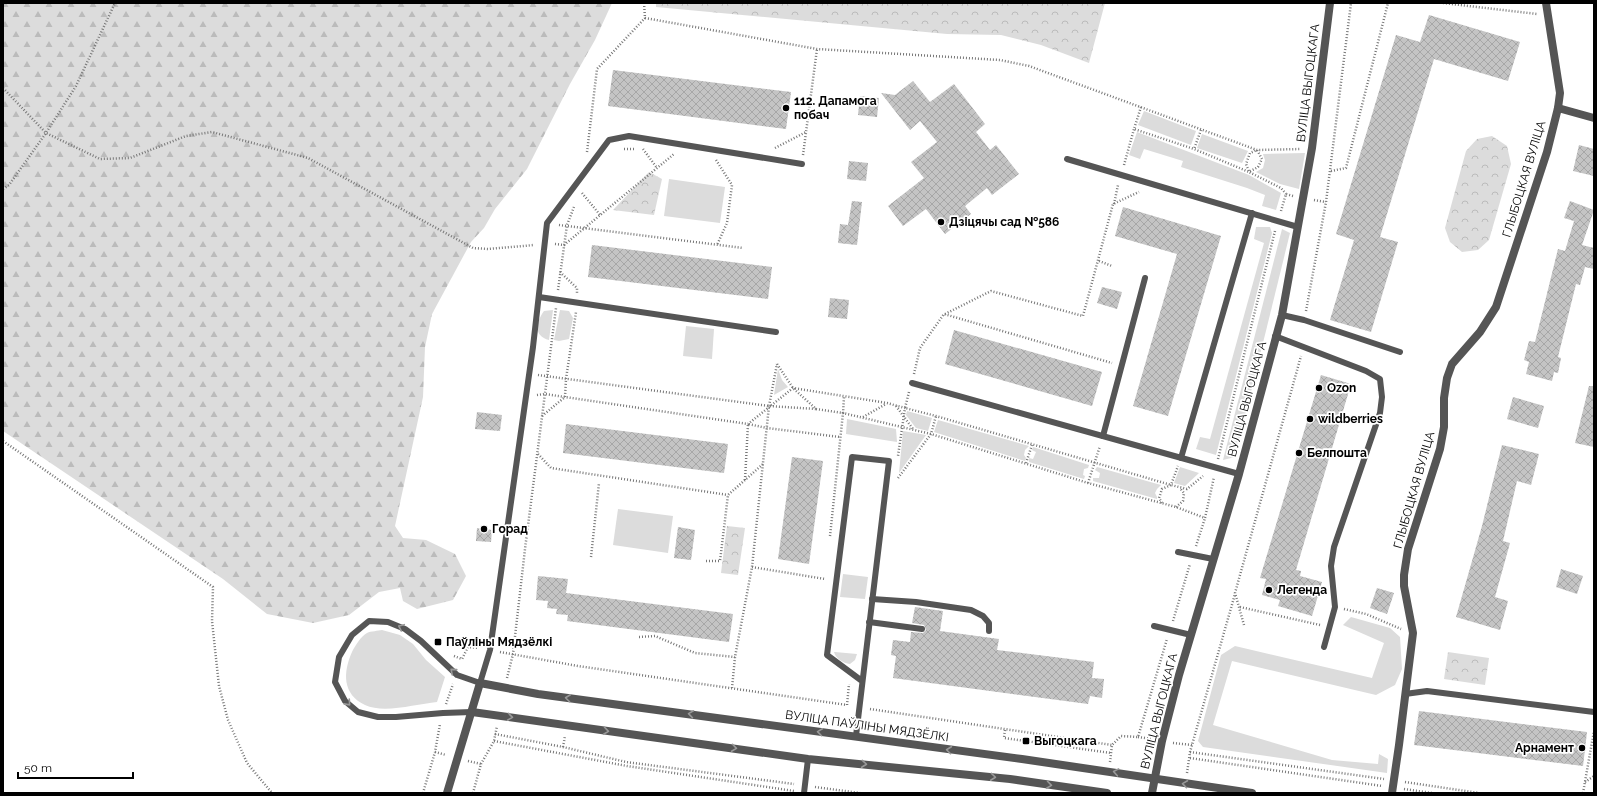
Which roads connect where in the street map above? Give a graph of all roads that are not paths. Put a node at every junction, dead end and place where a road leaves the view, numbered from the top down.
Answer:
1 (1330, 3) edge
2 (1546, 3) edge
3 (1558, 108) junction
4 (1594, 118) edge
5 (1067, 159) dead end
6 (802, 164) road end
7 (1252, 213) junction
8 (1298, 227) junction
9 (1145, 278) dead end
10 (539, 297) junction
11 (1282, 315) junction
12 (776, 332) dead end
13 (1275, 336) junction
14 (1400, 352) dead end
15 (912, 382) road end
16 (1103, 436) junction
17 (1181, 458) junction
18 (1239, 474) junction
19 (1178, 552) dead end
20 (1213, 559) junction
21 (872, 599) junction
22 (869, 622) junction
23 (1154, 626) dead end
24 (922, 629) dead end
25 (989, 631) dead end
26 (1191, 635) junction
27 (1324, 647) dead end
28 (862, 681) junction
29 (480, 683) junction
30 (1405, 694) junction
31 (472, 712) junction
32 (1594, 712) edge
33 (856, 736) junction
34 (808, 759) junction
35 (1154, 779) junction
36 (1392, 787) edge
37 (805, 790) edge
38 (447, 793) edge
39 (1108, 793) edge
40 (1152, 793) edge
41 (1252, 793) edge

1 - 8 street, ВУЛІЦА ВЫГОЦКАГА
2 - 3 street, ГЛЫБОЦКАЯ ВУЛІЦА
3 - 4 street
3 - 30 street, ГЛЫБОЦКАЯ ВУЛІЦА
5 - 7 lane
6 - 10 lane
7 - 8 lane
7 - 17 lane
8 - 11 street, ВУЛІЦА ВЫГОЦКАГА
9 - 16 lane
10 - 12 lane
10 - 29 lane
11 - 13 street, ВУЛІЦА ВЫГОЦКАГА
11 - 14 lane
13 - 18 street, ВУЛІЦА ВЫГОЦКАГА
13 - 27 lane
15 - 16 lane
16 - 17 lane
17 - 18 lane
18 - 20 street, ВУЛІЦА ВЫГОЦКАГА
19 - 20 lane
20 - 26 street, ВУЛІЦА ВЫГОЦКАГА
21 - 22 lane
21 - 25 lane
21 - 28 lane
22 - 24 lane
22 - 28 lane
23 - 26 lane
26 - 35 street, ВУЛІЦА ВЫГОЦКАГА
28 - 33 lane
29 - 31 street
29 -> 31 lane
33 -> 29 street, ВУЛІЦА ПАЎЛІНЫ МЯДЗЁЛКІ
30 - 32 lane
30 - 36 street, ГЛЫБОЦКАЯ ВУЛІЦА
31 -> 34 street
31 - 38 street
35 -> 33 street, ВУЛІЦА ПАЎЛІНЫ МЯДЗЁЛКІ
34 - 37 lane
34 -> 39 street
35 - 40 street, ВУЛІЦА ВЫГОЦКАГА
41 -> 35 street, ВУЛІЦА ПАЎЛІНЫ МЯДЗЁЛКІ

